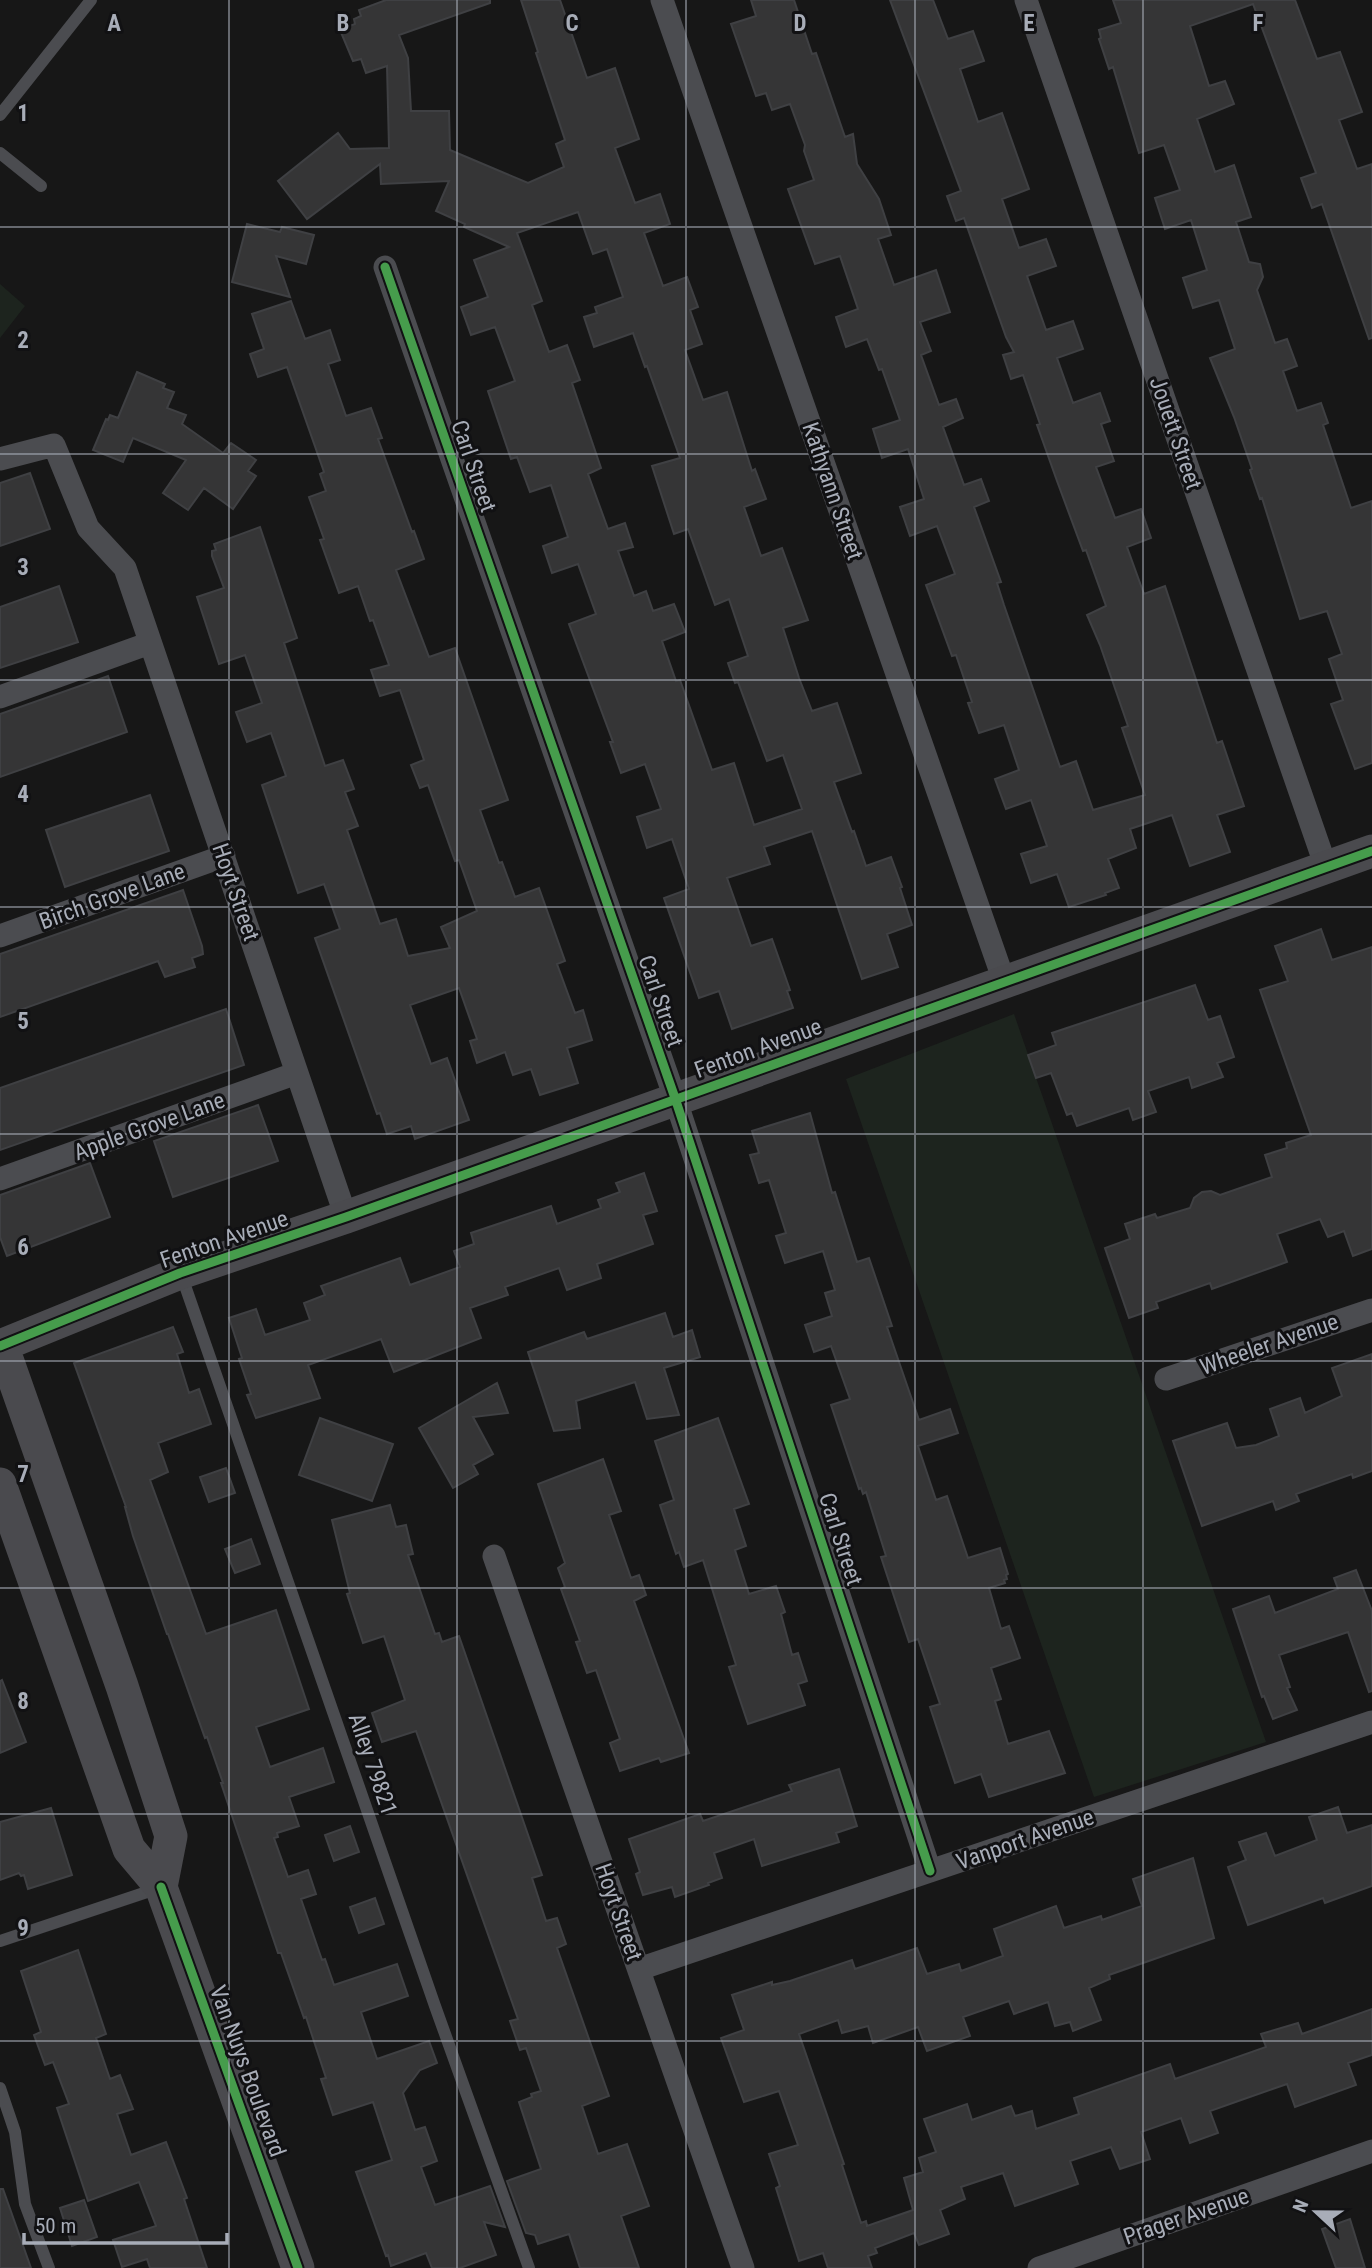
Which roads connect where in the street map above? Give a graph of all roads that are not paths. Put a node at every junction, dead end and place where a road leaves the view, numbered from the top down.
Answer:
1 (91, 0) edge
2 (662, 0) edge
3 (1026, 0) edge
4 (0, 115) edge
5 (0, 153) edge
6 (41, 186) dead end
7 (385, 267) dead end
8 (0, 459) edge
9 (150, 643) junction
10 (0, 697) edge
11 (1372, 851) edge
12 (224, 856) junction
13 (1326, 867) junction
14 (0, 936) edge
15 (1004, 982) junction
16 (297, 1073) junction
17 (675, 1098) junction
18 (0, 1180) edge
19 (346, 1217) junction
20 (180, 1273) junction
21 (1372, 1310) edge
22 (1, 1344) edge
23 (1166, 1378) dead end
24 (0, 1484) edge
25 (494, 1556) dead end
26 (122, 1686) junction
27 (77, 1700) junction
28 (1372, 1722) edge
29 (930, 1871) junction
30 (161, 1887) junction
31 (0, 1941) edge
32 (639, 1969) junction
33 (0, 2088) edge
34 (1372, 2151) edge
35 (49, 2268) edge
36 (298, 2268) edge
37 (530, 2268) edge
38 (744, 2268) edge
39 (1039, 2268) edge

1 - 4 lane
2 - 15 street, Kathyann Street
3 - 13 street, Jouett Street
5 - 6 lane
7 - 17 street, Carl Street
8 - 9 street, Hoyt Street
9 - 10 street
9 - 12 street, Hoyt Street
11 - 13 street, Fenton Avenue
12 - 14 street, Birch Grove Lane
12 - 16 street, Hoyt Street
13 - 15 street, Fenton Avenue
15 - 17 street, Fenton Avenue
16 - 18 street, Apple Grove Lane
16 - 19 street, Hoyt Street
17 - 19 street, Fenton Avenue
17 - 29 street, Carl Street
19 - 20 street, Fenton Avenue
20 - 22 street, Fenton Avenue
20 - 37 lane, Alley 79821
21 - 23 street, Wheeler Avenue
22 - 26 street
24 - 27 street, Van Nuys Boulevard
25 - 32 street, Hoyt Street
26 - 27 street
26 - 30 street
27 - 30 street, Van Nuys Boulevard
28 - 29 street, Vanport Avenue
29 - 32 street, Vanport Avenue
30 - 31 lane
30 - 36 street, Van Nuys Boulevard
32 - 38 street, Hoyt Street
33 - 35 lane
34 - 39 street, Prager Avenue

